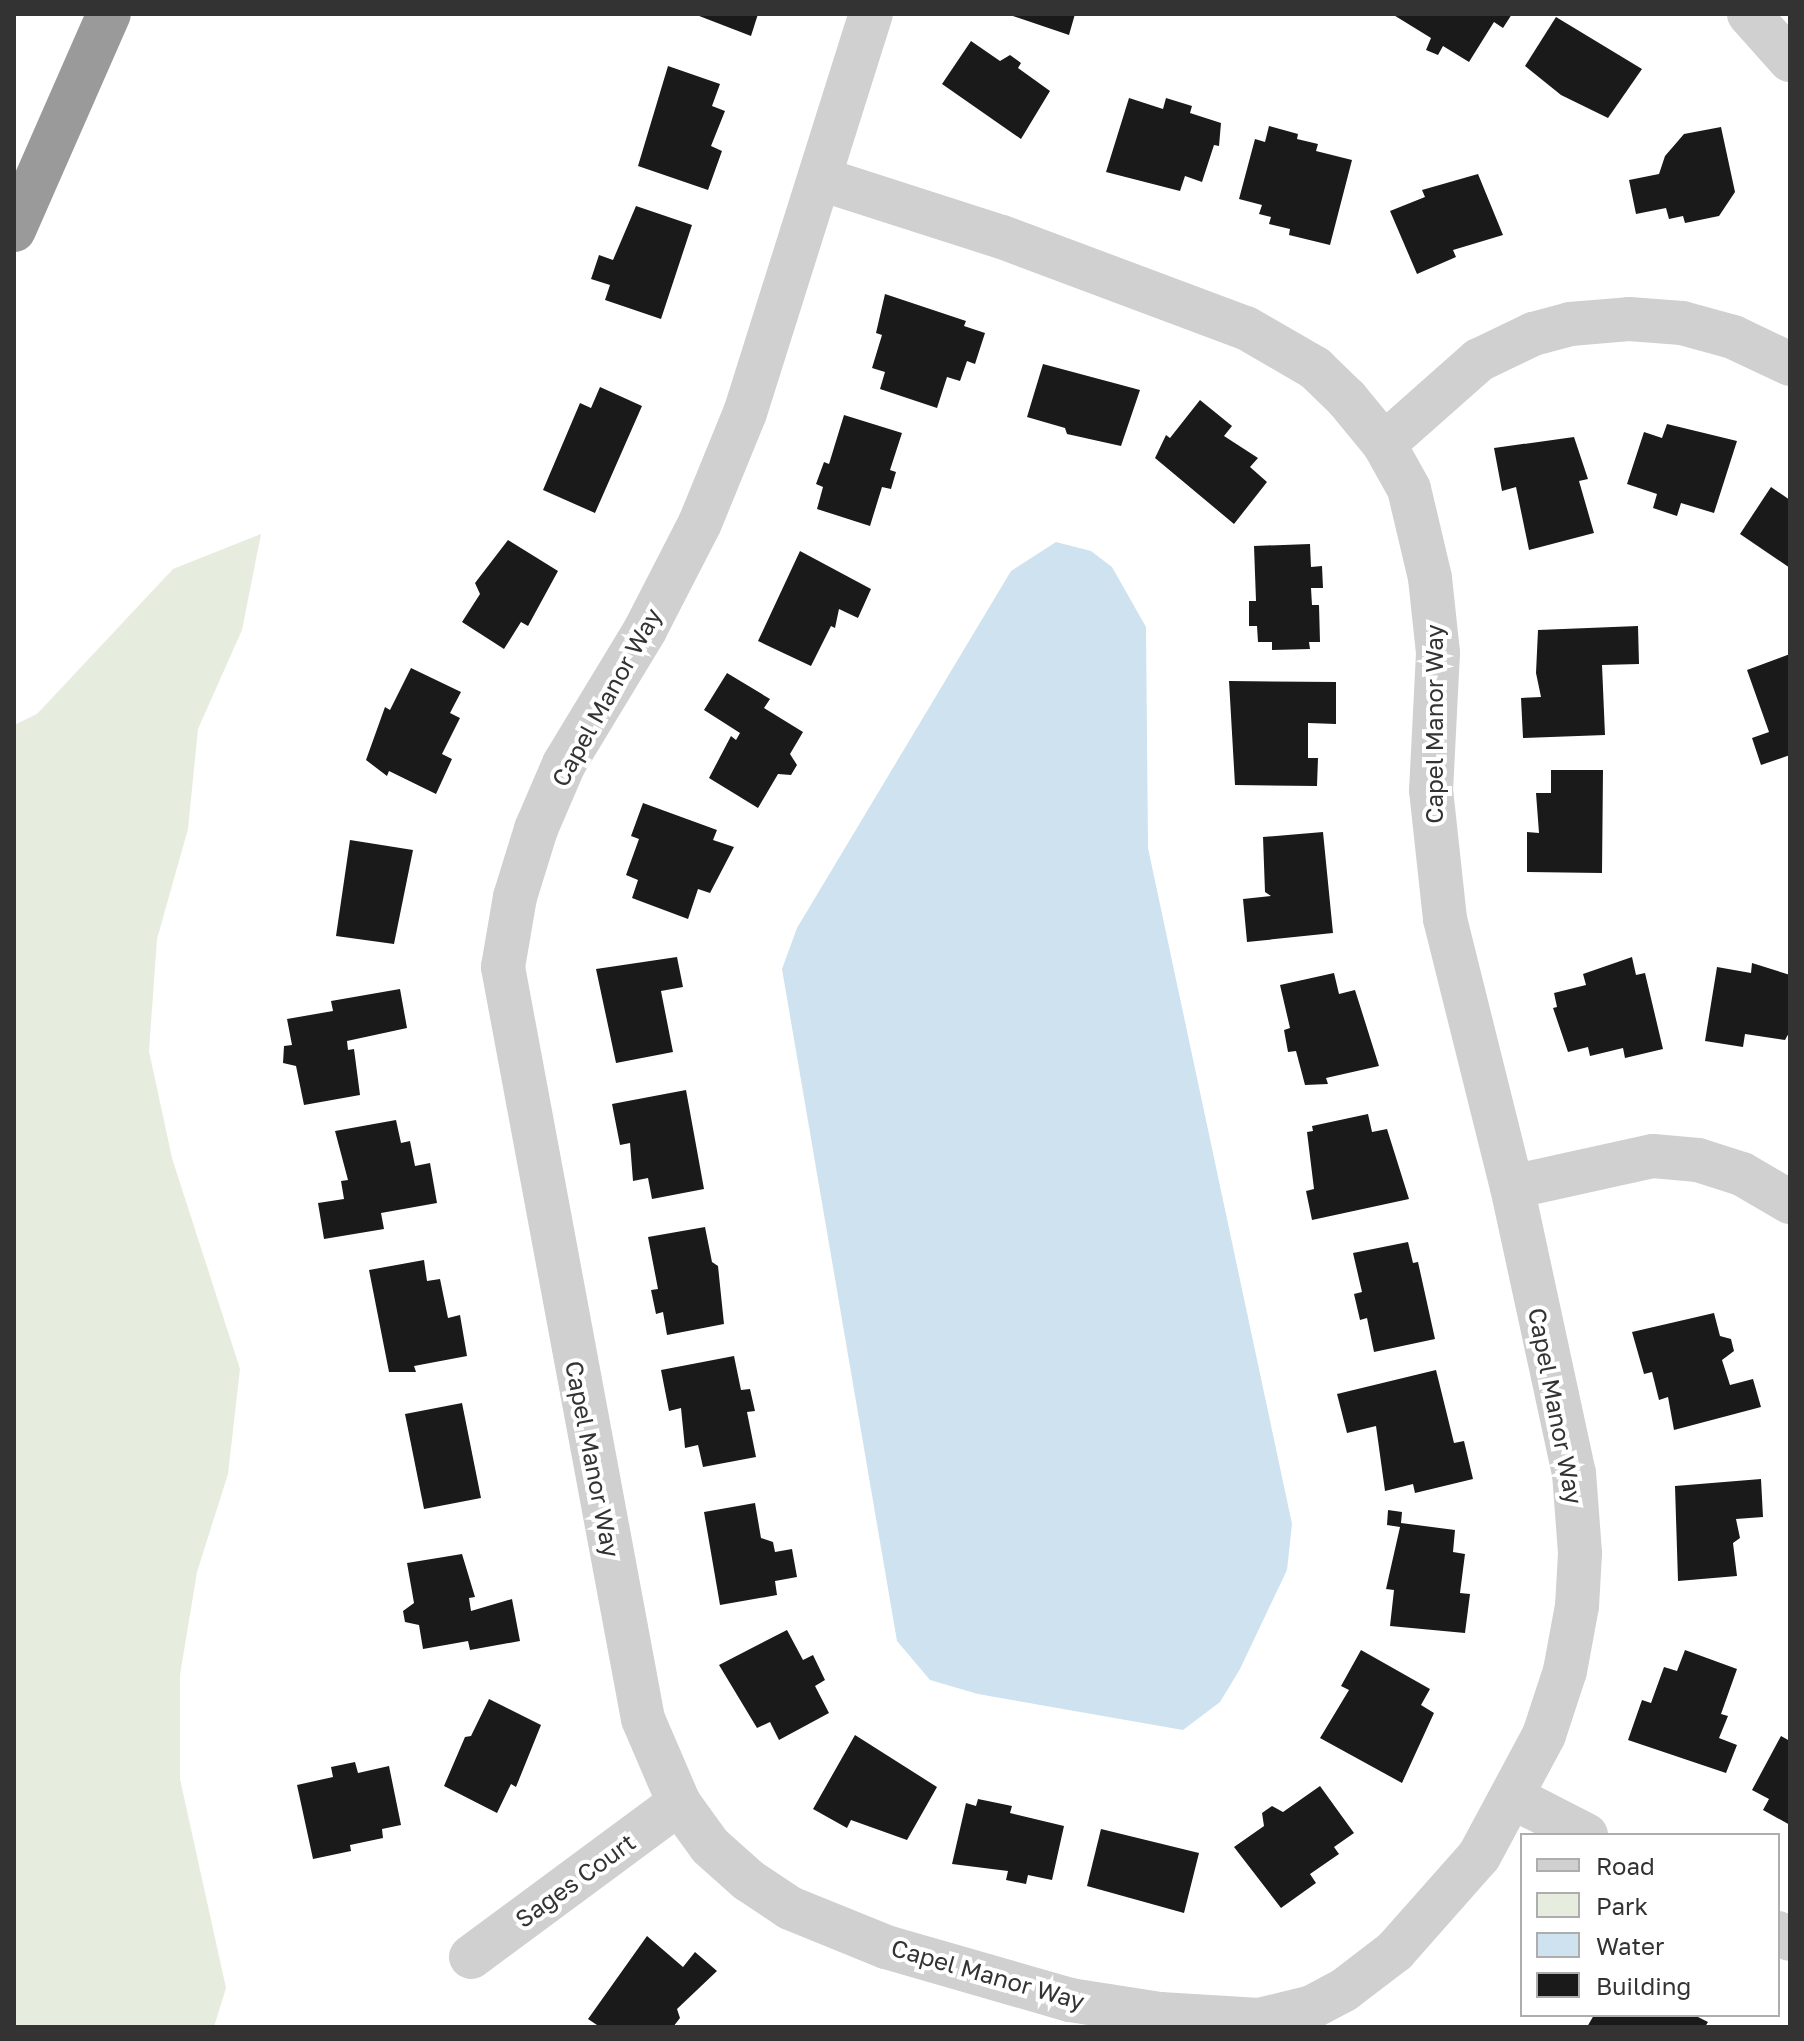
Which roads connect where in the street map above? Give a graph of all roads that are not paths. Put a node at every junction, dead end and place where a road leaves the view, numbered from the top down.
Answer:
1 (109, 14) edge
2 (871, 14) edge
3 (1749, 14) edge
4 (1790, 60) edge
5 (821, 179) junction
6 (14, 230) edge
7 (1787, 354) edge
8 (1384, 444) junction
9 (1512, 1187) junction
10 (1790, 1202) edge
11 (1514, 1798) junction
12 (679, 1803) junction
13 (1582, 1833) edge
14 (471, 1957) dead end

1 - 6 highway
2 - 5 street
3 - 4 street
5 - 8 street, Capel Manor Way
5 - 12 street, Capel Manor Way
7 - 8 street
8 - 9 street, Capel Manor Way
9 - 10 street
9 - 11 street, Capel Manor Way
11 - 12 street, Capel Manor Way
11 - 13 street
12 - 14 street, Sages Court

